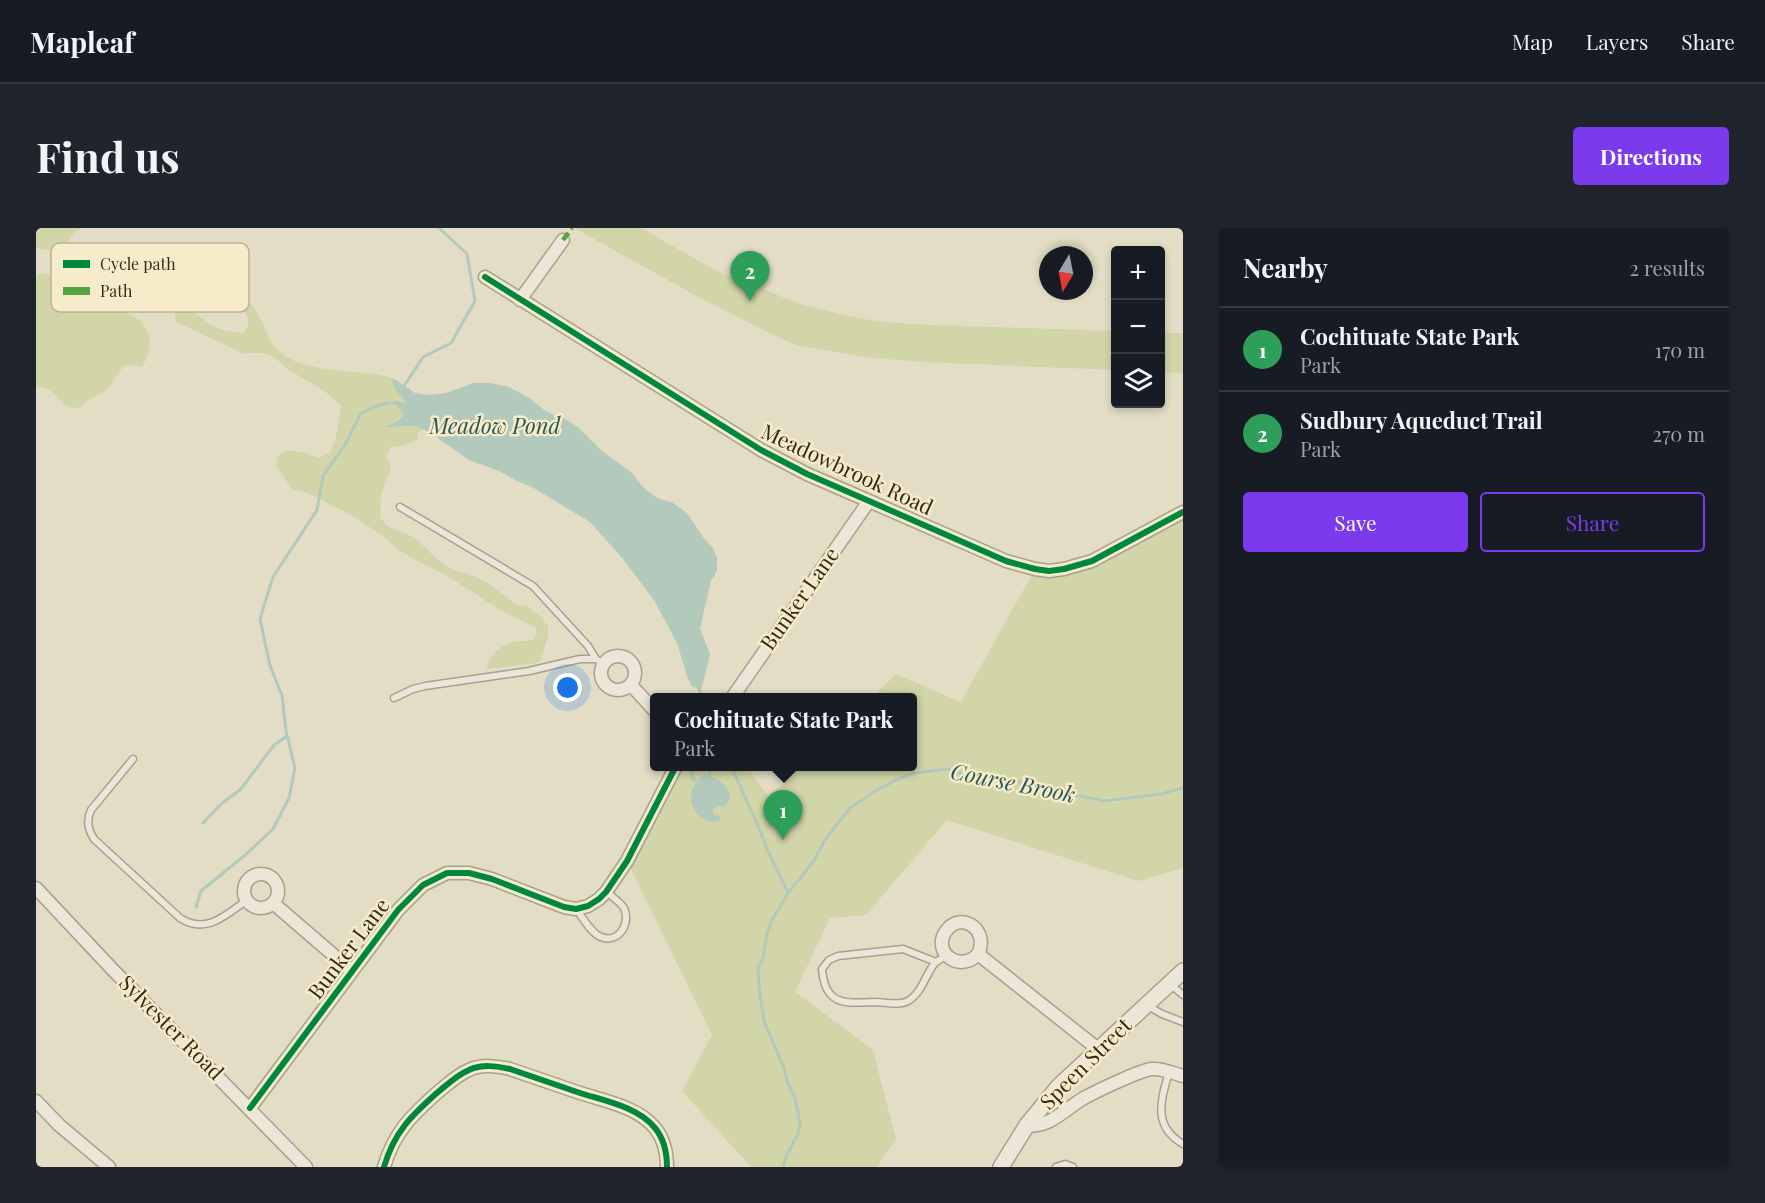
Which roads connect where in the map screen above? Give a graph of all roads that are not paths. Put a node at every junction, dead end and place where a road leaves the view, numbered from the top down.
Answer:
1 (563, 240) dead end
2 (485, 277) dead end
3 (519, 300) junction
4 (869, 501) junction
5 (400, 507) dead end
6 (1183, 512) edge
7 (600, 662) junction
8 (631, 685) junction
9 (735, 693) edge
10 (394, 698) dead end
11 (650, 706) edge
12 (133, 759) dead end
13 (673, 771) edge
14 (36, 888) edge
15 (606, 892) junction
16 (248, 900) junction
17 (273, 903) junction
18 (576, 909) junction
19 (978, 954) junction
20 (942, 959) junction
21 (352, 970) junction
22 (1183, 971) edge
23 (1169, 983) junction
24 (1183, 994) edge
25 (1146, 1005) junction
26 (1183, 1022) edge
27 (1098, 1048) junction
28 (1168, 1071) junction
29 (1183, 1076) edge
30 (36, 1101) edge
31 (250, 1108) junction
32 (1027, 1125) junction
33 (1183, 1144) edge
34 (109, 1167) edge
35 (306, 1167) edge
36 (384, 1167) edge
37 (667, 1167) edge
38 (1001, 1167) edge
39 (1056, 1167) edge
40 (1073, 1167) edge

1 - 3 street
2 - 3 street, Meadowbrook Road
3 - 4 street, Meadowbrook Road
4 - 6 street, Meadowbrook Road
4 - 9 street, Bunker Lane
5 - 7 lane
7 - 8 street
7 - 8 street
7 - 10 lane
8 - 11 street
12 - 16 lane
13 - 15 street
14 - 31 street, Sylvester Road
15 - 18 street
15 - 18 lane
16 - 17 street
16 - 17 street
17 - 21 street
18 - 21 street, Bunker Lane
19 - 20 street
19 - 20 street
19 - 27 street
20 - 20 lane
21 - 31 street, Bunker Lane
22 - 23 street, Speen Street
23 - 24 lane
23 - 25 street, Speen Street
25 - 26 lane
25 - 27 street, Speen Street
27 - 32 street, Speen Street
28 - 29 street
28 - 32 street
28 - 33 lane
30 - 34 street
31 - 35 street, Sylvester Road
32 - 38 street, Speen Street
36 - 37 street
39 - 40 lane

